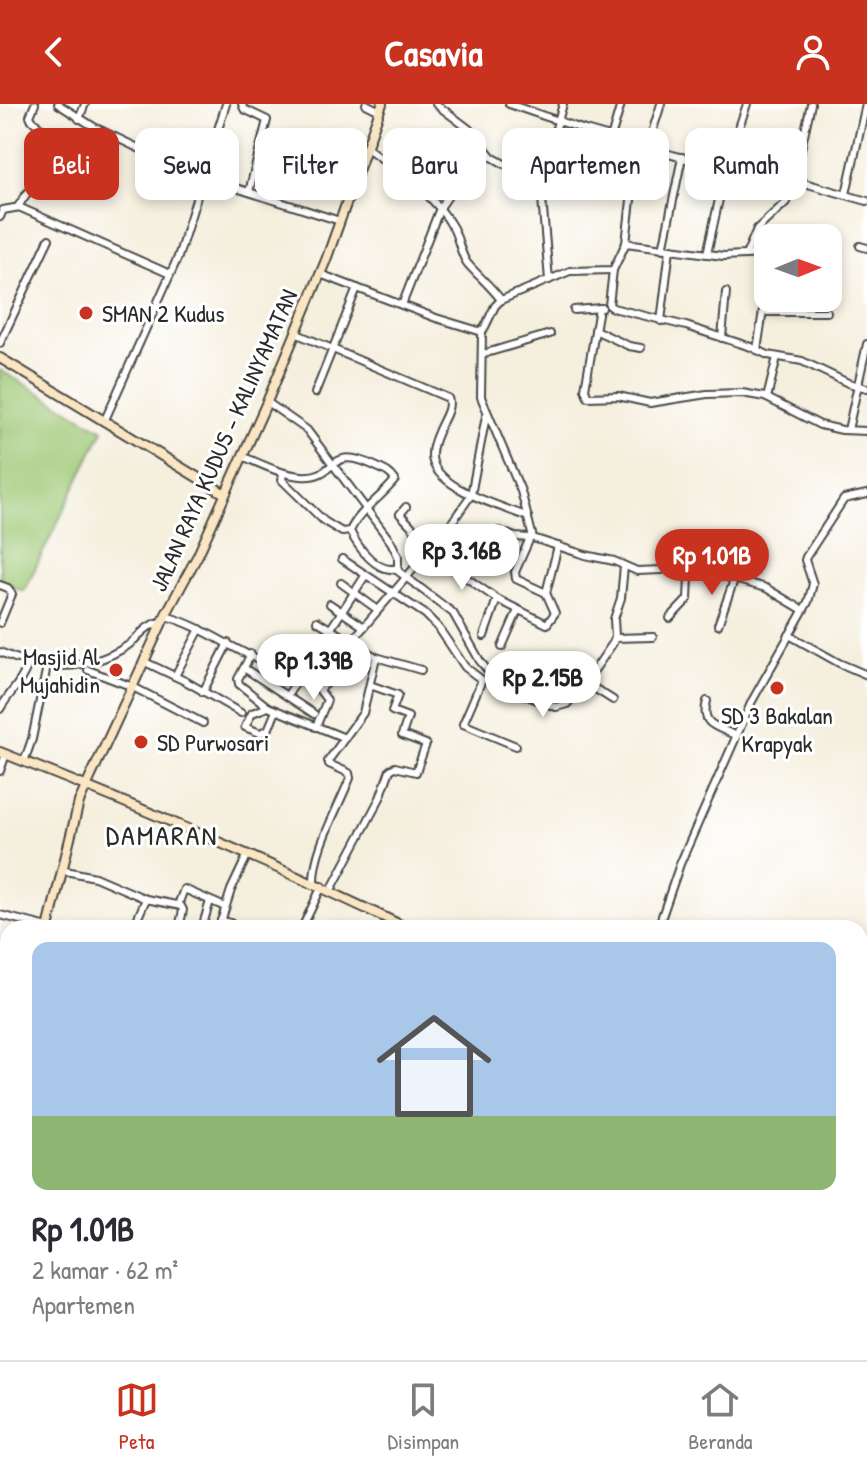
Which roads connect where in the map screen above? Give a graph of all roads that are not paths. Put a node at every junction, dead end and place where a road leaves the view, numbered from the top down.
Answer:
1 (35, 104) edge
2 (58, 104) edge
3 (85, 104) edge
4 (226, 104) edge
5 (242, 104) edge
6 (366, 104) edge
7 (436, 104) edge
8 (509, 104) edge
9 (563, 104) edge
10 (621, 104) edge
11 (661, 104) edge
12 (747, 104) edge
13 (811, 104) edge
14 (866, 104) edge
15 (381, 107) edge
16 (79, 119) junction
17 (558, 122) junction
18 (219, 128) edge
19 (265, 128) edge
20 (468, 128) edge
21 (556, 128) edge
22 (578, 128) edge
23 (614, 128) edge
24 (653, 128) edge
25 (738, 128) edge
26 (805, 128) edge
27 (135, 146) edge
28 (367, 148) joint
29 (669, 153) edge
30 (682, 157) junction
31 (685, 158) edge
32 (255, 170) edge
33 (807, 184) edge
34 (239, 189) edge
35 (249, 192) junction
36 (846, 194) junction
37 (197, 200) edge
38 (348, 200) edge
39 (445, 200) edge
40 (543, 200) edge
41 (631, 200) edge
42 (719, 200) edge
43 (787, 200) edge
44 (867, 201) edge
45 (20, 207) junction
46 (440, 208) junction
47 (0, 217) edge
48 (340, 221) junction
49 (49, 239) dead end
50 (626, 243) junction
51 (666, 249) junction
52 (707, 254) junction
53 (746, 255) junction
54 (754, 255) edge
55 (613, 270) junction
56 (170, 274) junction
57 (320, 274) junction
58 (549, 280) junction
59 (357, 288) junction
60 (726, 292) dead end
61 (501, 300) junction
62 (402, 305) junction
63 (609, 306) junction
64 (599, 308) junction
65 (574, 310) dead end
66 (764, 312) edge
67 (661, 321) junction
68 (595, 330) junction
69 (482, 331) junction
70 (295, 333) junction
71 (550, 334) dead end
72 (722, 338) junction
73 (0, 343) edge
74 (867, 344) edge
75 (641, 348) dead end
76 (757, 350) junction
77 (332, 351) junction
78 (483, 354) junction
79 (777, 357) junction
80 (0, 358) edge
81 (859, 387) junction
82 (867, 388) edge
83 (315, 393) dead end
84 (767, 398) junction
85 (267, 402) junction
86 (487, 413) junction
87 (104, 422) junction
88 (848, 430) junction
89 (867, 431) edge
90 (242, 456) junction
91 (332, 465) junction
92 (283, 473) junction
93 (225, 494) junction
94 (867, 494) edge
95 (471, 495) junction
96 (406, 507) dead end
97 (365, 510) junction
98 (528, 517) junction
99 (350, 531) junction
100 (499, 531) dead end
101 (531, 538) junction
102 (729, 539) dead end
103 (558, 546) junction
104 (431, 547) junction
105 (690, 555) junction
106 (342, 559) dead end
107 (624, 566) junction
108 (397, 568) junction
109 (365, 576) junction
110 (407, 576) junction
111 (722, 576) junction
112 (734, 580) junction
113 (341, 583) dead end
114 (0, 585) edge
115 (393, 593) junction
116 (546, 593) junction
117 (354, 594) junction
118 (497, 599) junction
119 (330, 604) dead end
120 (378, 610) junction
121 (518, 610) junction
122 (803, 610) junction
123 (341, 613) junction
124 (670, 618) dead end
125 (164, 619) junction
126 (317, 621) dead end
127 (0, 623) edge
128 (718, 625) dead end
129 (364, 627) junction
130 (200, 629) junction
131 (331, 630) junction
132 (789, 635) junction
133 (484, 636) dead end
134 (653, 637) dead end
135 (615, 638) junction
136 (299, 642) dead end
137 (228, 643) junction
138 (350, 643) junction
139 (502, 647) dead end
140 (0, 652) edge
141 (315, 652) junction
142 (251, 654) junction
143 (376, 657) junction
144 (145, 662) junction
145 (28, 663) junction
146 (47, 666) junction
147 (338, 666) junction
148 (244, 668) junction
149 (88, 670) dead end
150 (421, 670) dead end
151 (867, 675) edge
152 (175, 676) junction
153 (300, 676) junction
154 (586, 683) junction
155 (370, 685) junction
156 (133, 687) junction
157 (321, 688) junction
158 (203, 692) junction
159 (287, 696) junction
160 (613, 700) dead end
161 (707, 701) dead end
162 (268, 707) junction
163 (0, 709) edge
164 (276, 711) junction
165 (241, 713) dead end
166 (314, 714) dead end
167 (203, 723) dead end
168 (316, 727) junction
169 (737, 736) junction
170 (345, 738) junction
171 (516, 746) dead end
172 (3, 753) edge
173 (24, 762) junction
174 (0, 771) edge
175 (86, 786) junction
176 (248, 854) junction
177 (61, 870) junction
178 (322, 886) junction
179 (146, 899) junction
180 (210, 901) junction
181 (178, 905) junction
182 (225, 907) junction
183 (50, 920) edge
184 (137, 920) edge
185 (181, 920) edge
186 (204, 920) edge
187 (221, 920) edge
188 (306, 920) edge
189 (389, 920) edge
190 (661, 920) edge

1 - 45 street
2 - 16 street
3 - 16 street
4 - 18 street
5 - 19 street
6 - 15 street
7 - 20 street
8 - 17 street
9 - 17 street
10 - 23 street
11 - 24 street
12 - 25 street
13 - 26 street
14 - 36 street
15 - 28 main road, JALAN RAYA KUDUS - KALINYAMATAN
16 - 27 street
17 - 21 street
17 - 22 street
28 - 46 street
29 - 30 street
30 - 31 street
30 - 51 street
32 - 35 street
33 - 36 street
34 - 35 street
35 - 48 street
36 - 44 street
37 - 56 street
38 - 48 main road, JALAN RAYA KUDUS - KALINYAMATAN
39 - 46 street
40 - 58 street
41 - 50 street
42 - 52 street
43 - 53 street
45 - 47 street
45 - 56 street
46 - 61 street
46 - 62 street
48 - 57 main road, JALAN RAYA KUDUS - KALINYAMATAN
49 - 73 street
50 - 51 street
50 - 55 street
51 - 52 street
51 - 67 street
52 - 53 street
53 - 54 street
55 - 58 street
55 - 63 street
56 - 87 street
57 - 59 street
57 - 70 main road, JALAN RAYA KUDUS - KALINYAMATAN
58 - 61 street
59 - 62 street
59 - 77 street
60 - 72 street
61 - 69 street
62 - 69 street
63 - 64 street
63 - 67 street
64 - 65 street
64 - 68 street
66 - 76 street
67 - 72 street
68 - 75 street
68 - 84 street
69 - 78 street
70 - 77 street
70 - 85 main road, JALAN RAYA KUDUS - KALINYAMATAN
71 - 78 street
72 - 76 street
74 - 81 street
76 - 79 street
77 - 83 street
77 - 95 street
78 - 86 street
79 - 81 street
79 - 84 street
80 - 87 main road
81 - 82 street
81 - 88 street
84 - 88 street
85 - 90 main road, JALAN RAYA KUDUS - KALINYAMATAN
85 - 91 street
86 - 95 street
86 - 98 street
87 - 93 main road
88 - 89 street
90 - 92 street
90 - 93 main road, JALAN RAYA KUDUS - KALINYAMATAN
91 - 92 street
91 - 97 street
91 - 97 street
92 - 99 street
93 - 125 main road, JALAN RAYA KUDUS - KALINYAMATAN
94 - 122 street
95 - 98 street
95 - 104 street
96 - 104 street
97 - 99 street
97 - 108 street
98 - 101 street
99 - 108 street
100 - 101 street
101 - 103 street
101 - 116 street
102 - 111 street
103 - 107 street
103 - 116 street
104 - 110 street
104 - 118 street
105 - 107 street
105 - 111 street
105 - 124 street
106 - 109 street
107 - 135 street
108 - 110 street
109 - 115 street
109 - 117 street
110 - 115 street
110 - 154 street
111 - 112 street
112 - 122 street
112 - 128 street
113 - 117 street
114 - 127 street
115 - 120 street
115 - 171 street
116 - 121 street
117 - 120 street
117 - 123 street
118 - 121 street
118 - 133 street
119 - 123 street
120 - 129 street
121 - 139 street
122 - 132 street
123 - 129 street
123 - 131 street
125 - 130 street
125 - 144 main road, JALAN RAYA KUDUS - KALINYAMATAN
125 - 146 street
126 - 131 street
129 - 138 street
130 - 137 street
130 - 152 street
131 - 138 street
131 - 141 street
132 - 151 street
132 - 169 street
134 - 135 street
135 - 154 street
136 - 141 street
137 - 142 street
137 - 158 street
138 - 143 street
138 - 147 street
140 - 145 street
141 - 147 street
141 - 153 street
142 - 148 street
142 - 153 street
143 - 150 street
143 - 155 street
144 - 152 street
144 - 156 main road, JALAN RAYA KUDUS - KALINYAMATAN
145 - 146 street
145 - 163 street
146 - 173 street
147 - 157 street
148 - 159 street
148 - 162 street
149 - 156 street
152 - 158 street
153 - 157 street
153 - 159 street
154 - 160 street
155 - 170 street
155 - 178 street
156 - 167 street
156 - 175 main road, JALAN RAYA KUDUS - KALINYAMATAN
157 - 168 street
158 - 165 street
159 - 166 street
161 - 169 street
162 - 164 street
162 - 164 street
164 - 168 street
168 - 170 street
169 - 190 street
170 - 178 street
172 - 173 main road
172 - 174 street
173 - 175 main road
175 - 176 main road
175 - 177 main road, JALAN RAYA KUDUS - KALINYAMATAN
176 - 178 main road
176 - 182 street
177 - 179 street
177 - 183 main road, JALAN RAYA KUDUS - KALINYAMATAN
178 - 188 street
178 - 189 main road
179 - 181 street
179 - 184 street
180 - 181 street
180 - 182 street
180 - 186 street
181 - 185 street
182 - 187 street

